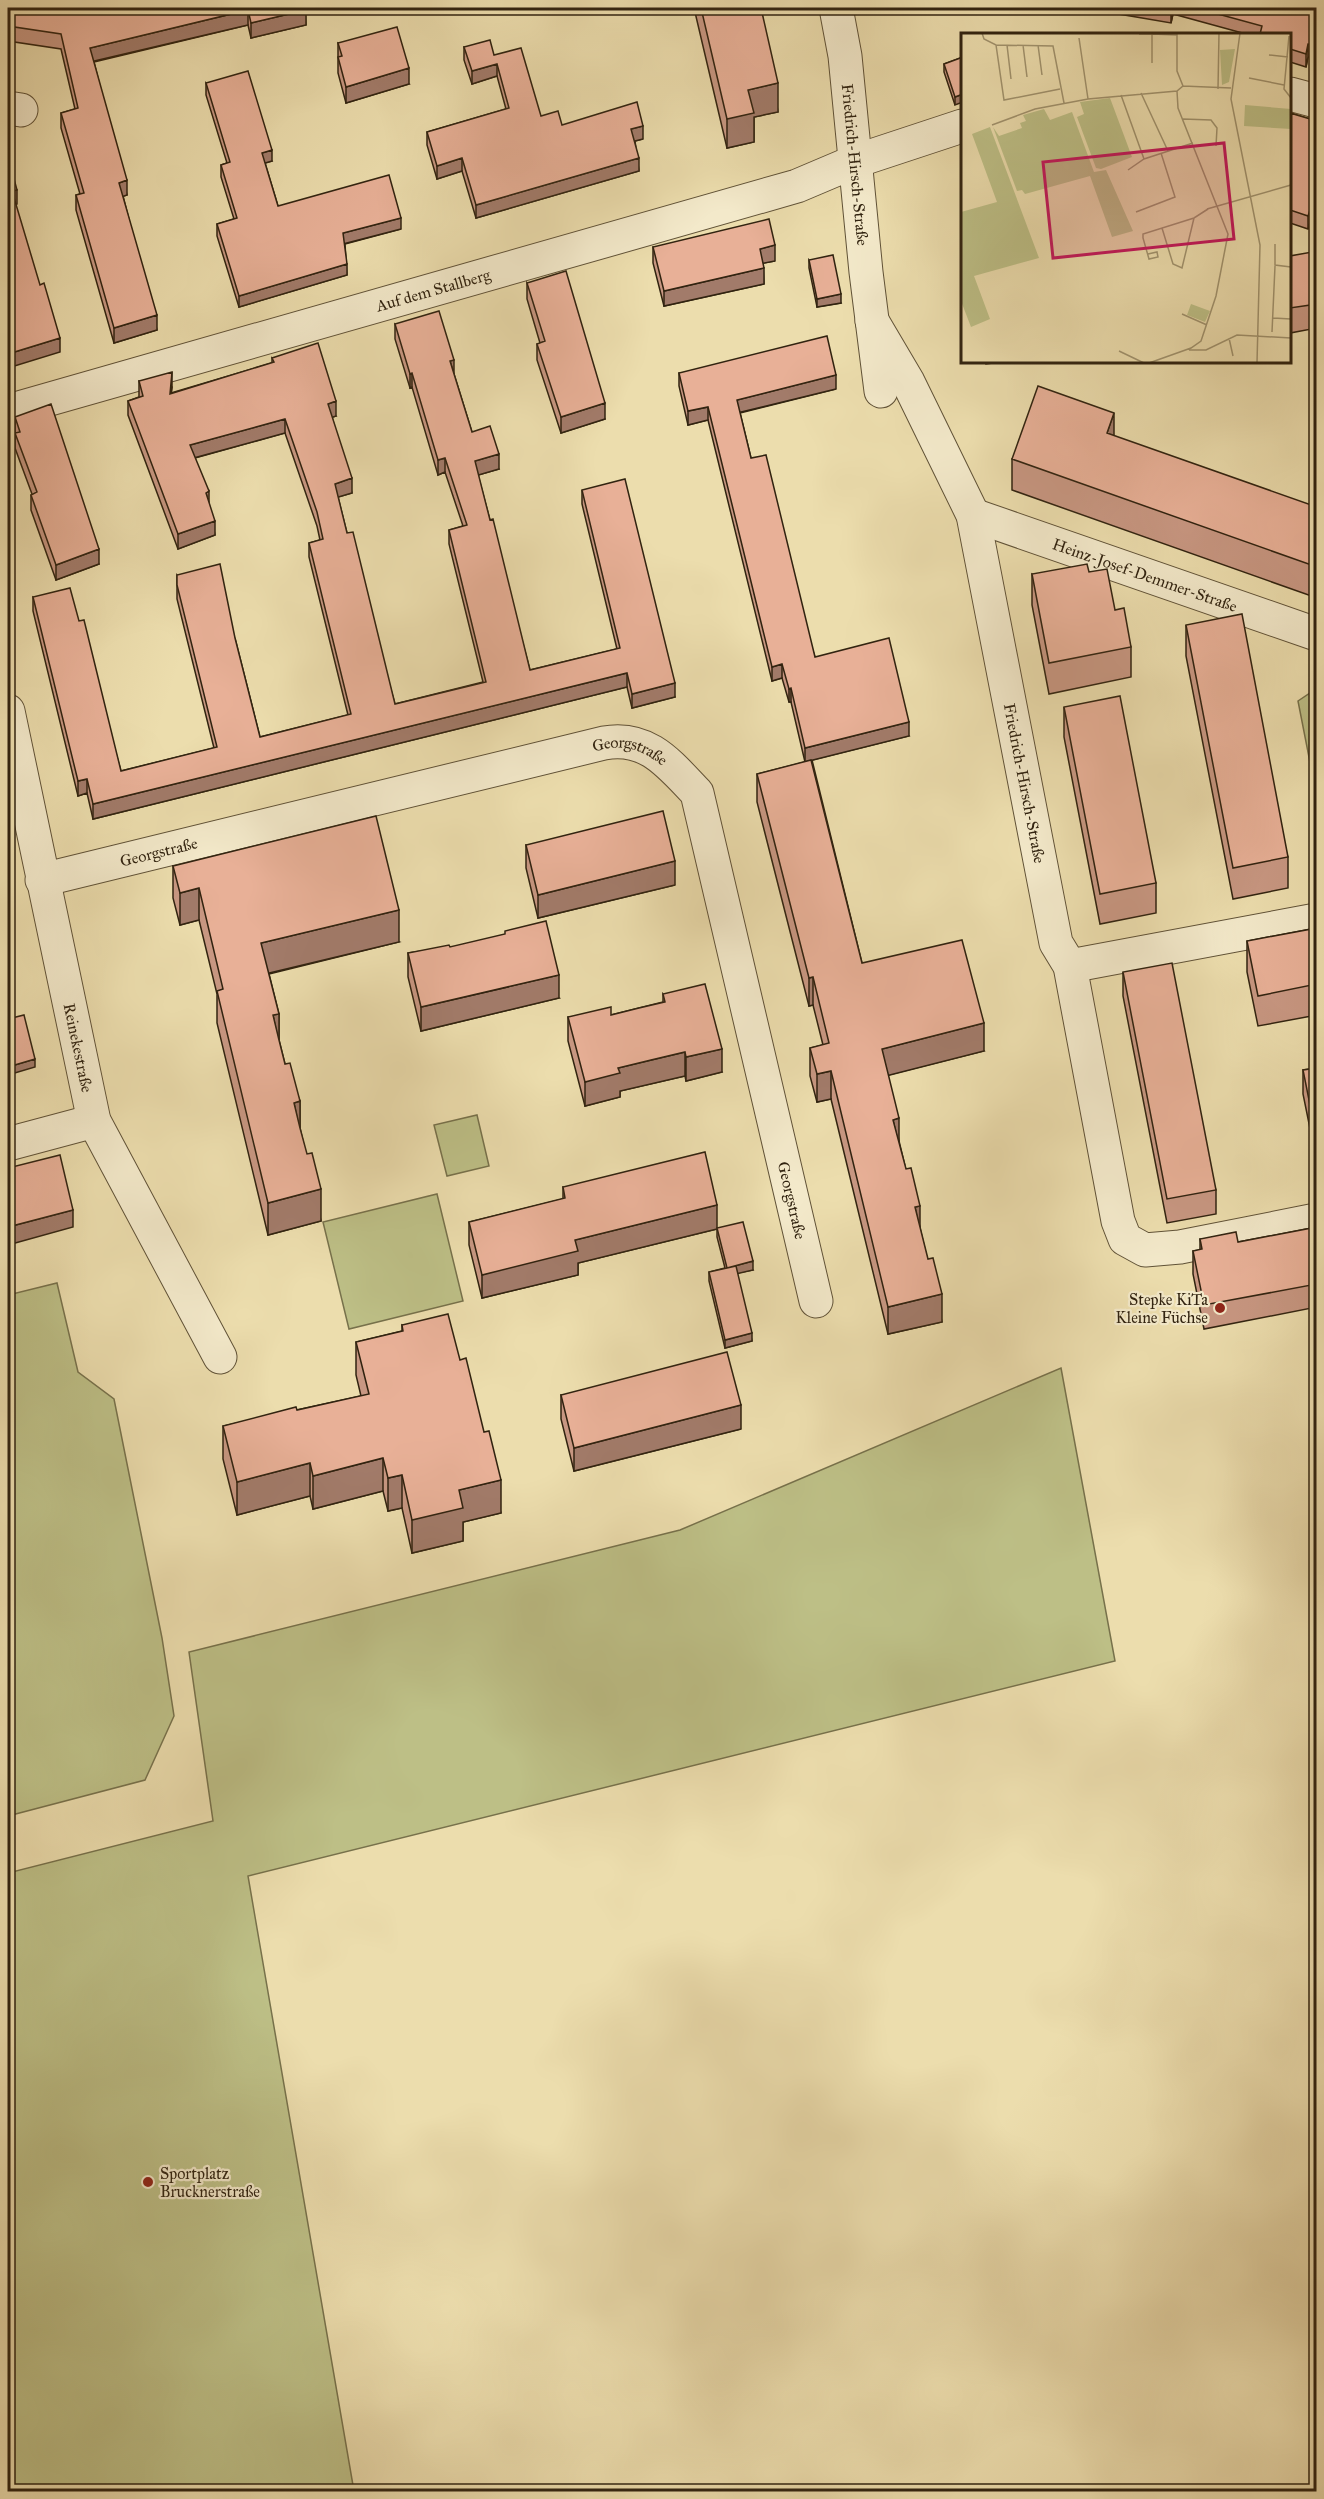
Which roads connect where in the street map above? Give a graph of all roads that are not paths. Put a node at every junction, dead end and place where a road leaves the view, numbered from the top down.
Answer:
1 (836, 8) edge
2 (1291, 94) edge
3 (1317, 101) edge
4 (961, 127) edge
5 (856, 161) junction
6 (872, 321) junction
7 (881, 391) dead end
8 (8, 411) edge
9 (973, 515) junction
10 (1317, 634) edge
11 (8, 711) edge
12 (14, 785) edge
13 (42, 880) junction
14 (1317, 920) edge
15 (1070, 966) junction
16 (94, 1121) junction
17 (8, 1144) edge
18 (1317, 1220) edge
19 (816, 1301) dead end
20 (220, 1357) dead end

1 - 5 street, Friedrich-Hirsch-Straße
2 - 3 street
4 - 5 street, Auf dem Stallberg
5 - 6 street, Friedrich-Hirsch-Straße
5 - 8 street, Auf dem Stallberg
6 - 7 street, Friedrich-Hirsch-Straße
6 - 9 street, Friedrich-Hirsch-Straße
9 - 10 street, Heinz-Josef-Demmer-Straße
9 - 15 street, Friedrich-Hirsch-Straße
11 - 12 street, Reinekestraße
12 - 13 street, Reinekestraße
13 - 16 street, Reinekestraße
13 - 19 street, Georgstraße
14 - 15 street
15 - 18 street, Friedrich-Hirsch-Straße
16 - 17 street
16 - 20 street, Reinekestraße

